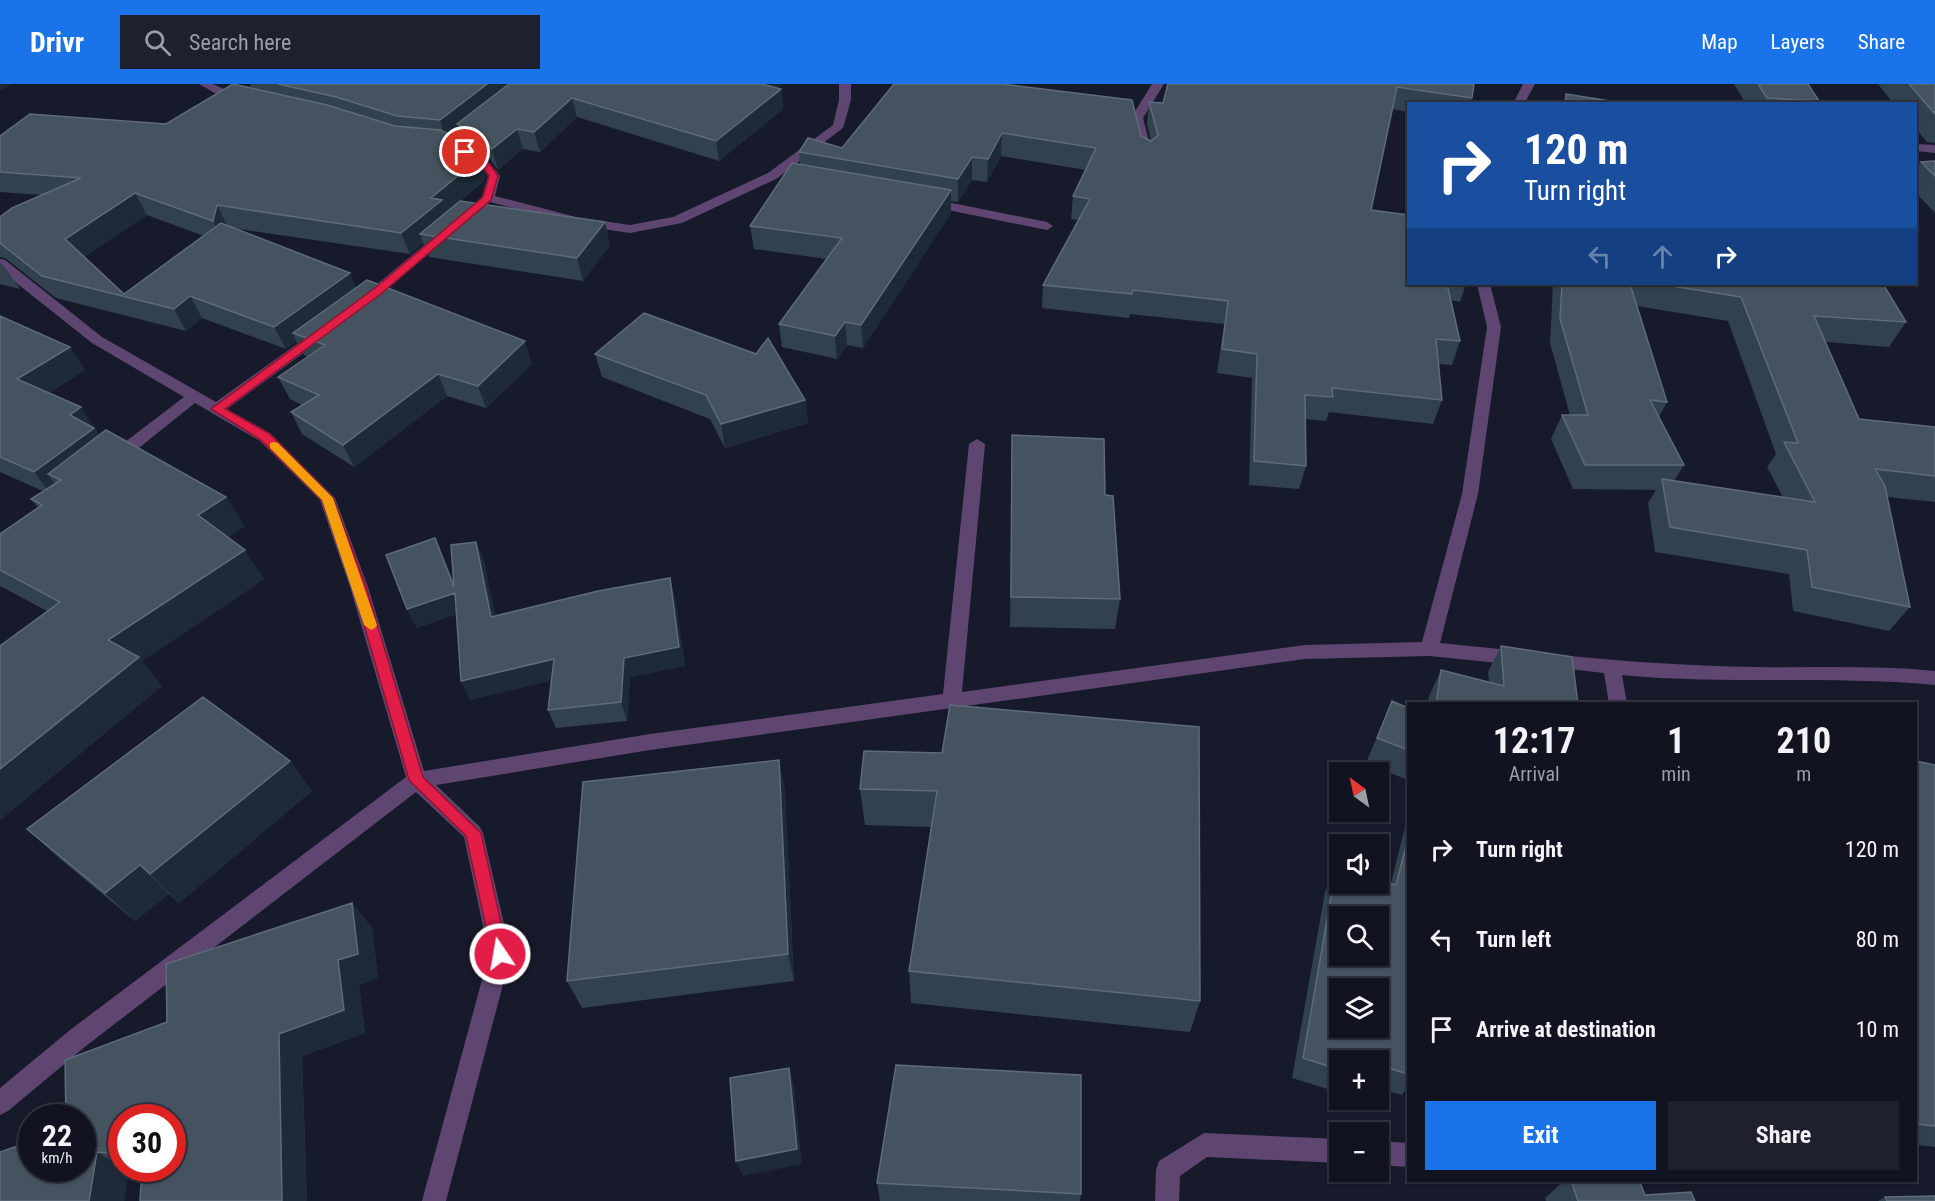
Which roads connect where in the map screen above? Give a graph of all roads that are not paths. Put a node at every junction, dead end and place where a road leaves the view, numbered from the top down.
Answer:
1 (205, 84) edge
2 (845, 84) edge
3 (1158, 84) edge
4 (1529, 84) edge
5 (251, 102) edge
6 (1522, 102) edge
7 (459, 140) edge
8 (1917, 148) edge
9 (1935, 149) edge
10 (1147, 158) edge
11 (772, 176) junction
12 (795, 180) edge
13 (488, 198) junction
14 (912, 199) edge
15 (1047, 226) dead end
16 (0, 263) edge
17 (1483, 285) edge
18 (350, 311) edge
19 (331, 325) edge
20 (195, 396) junction
21 (217, 409) junction
22 (977, 444) dead end
23 (102, 468) edge
24 (1429, 649) junction
25 (1612, 668) junction
26 (1935, 678) edge
27 (952, 701) junction
28 (1618, 702) edge
29 (417, 780) junction
30 (0, 1104) edge
31 (1329, 1150) edge
32 (1389, 1154) edge
33 (1407, 1155) edge
34 (434, 1201) edge
35 (1167, 1201) edge

1 - 5 street
2 - 11 street
3 - 10 street
4 - 6 street
7 - 13 street
8 - 9 street
11 - 12 street
11 - 13 street
13 - 18 street
14 - 15 street
16 - 20 street
17 - 24 street
19 - 21 street
20 - 21 street
20 - 23 street
21 - 29 street
22 - 27 street
24 - 25 street
24 - 27 street
25 - 26 street
25 - 28 street
27 - 29 street
29 - 30 street
29 - 34 street
31 - 35 street
32 - 33 street

